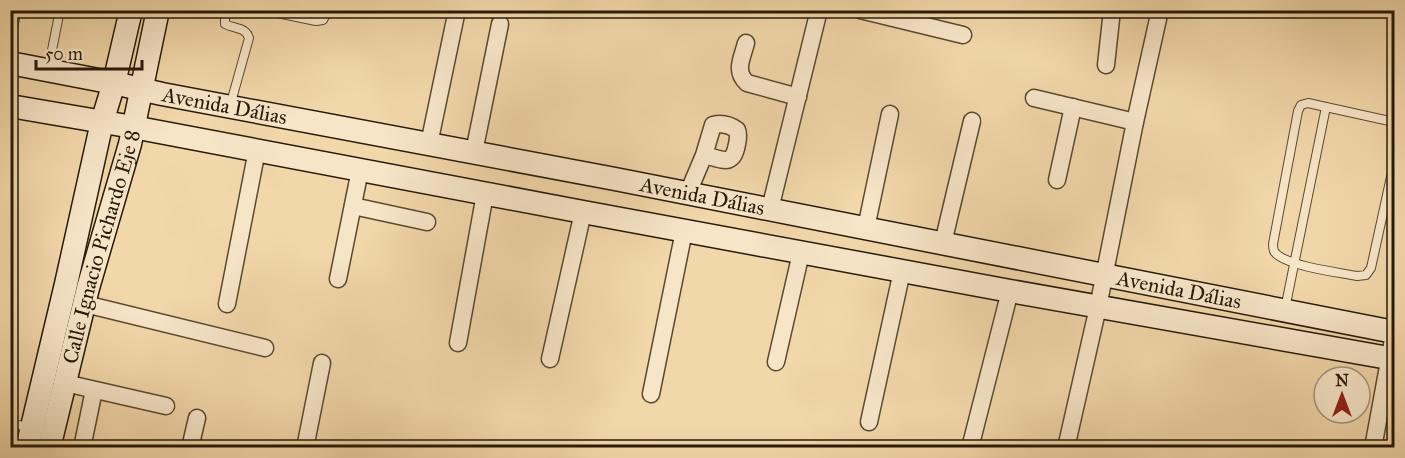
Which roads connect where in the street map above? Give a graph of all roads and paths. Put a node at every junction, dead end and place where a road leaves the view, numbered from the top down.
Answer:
1 (16, 10) edge
2 (60, 10) edge
3 (131, 10) edge
4 (158, 10) edge
5 (226, 10) edge
6 (263, 10) edge
7 (326, 10) edge
8 (457, 10) edge
9 (819, 10) edge
10 (1112, 10) edge
11 (1160, 10) edge
12 (863, 11) edge
13 (500, 24) dead end
14 (963, 35) dead end
15 (10, 41) edge
16 (746, 43) dead end
17 (10, 63) edge
18 (1107, 65) dead end
19 (48, 70) junction
20 (114, 83) junction
21 (141, 90) junction
22 (798, 97) junction
23 (1034, 98) dead end
24 (10, 106) edge
25 (230, 106) junction
26 (1073, 107) junction
27 (1326, 107) junction
28 (890, 114) dead end
29 (972, 121) dead end
30 (102, 122) junction
31 (1135, 122) junction
32 (1395, 122) edge
33 (331, 126) junction
34 (133, 127) junction
35 (429, 144) junction
36 (257, 150) junction
37 (474, 152) junction
38 (704, 155) dead end
39 (323, 163) junction
40 (1395, 163) edge
41 (360, 170) junction
42 (615, 179) junction
43 (1058, 180) dead end
44 (688, 193) junction
45 (485, 194) junction
46 (353, 206) junction
47 (770, 209) junction
48 (583, 212) junction
49 (607, 217) junction
50 (427, 222) dead end
51 (866, 228) junction
52 (684, 231) junction
53 (936, 242) junction
54 (801, 253) junction
55 (1294, 263) junction
56 (912, 273) junction
57 (1105, 274) junction
58 (338, 279) dead end
59 (1010, 291) junction
60 (85, 304) junction
61 (226, 304) dead end
62 (1098, 307) junction
63 (1285, 310) junction
64 (1395, 333) edge
65 (458, 343) dead end
66 (265, 348) dead end
67 (550, 359) dead end
68 (1392, 359) edge
69 (776, 362) dead end
70 (322, 363) dead end
71 (65, 383) junction
72 (94, 390) junction
73 (651, 394) dead end
74 (166, 406) dead end
75 (197, 418) dead end
76 (869, 422) dead end
77 (23, 433) edge
78 (49, 447) edge
79 (82, 447) edge
80 (190, 447) edge
81 (305, 447) edge
82 (970, 447) edge
83 (1066, 447) edge
84 (1373, 447) edge

1 - 15 lane
2 - 19 lane
3 - 20 main road, Calle Ignacio Pichardo Eje 8
4 - 21 main road, Calle Ignacio Pichardo Eje 8
5 - 25 lane
6 - 7 lane
8 - 35 street
9 - 22 street
10 - 18 street
11 - 31 street
12 - 14 street
13 - 37 street
16 - 22 street
17 - 19 main road, Avenida Dálias
19 - 20 main road, Avenida Dálias
20 - 21 main road, Avenida Dálias
20 - 30 main road, Calle Ignacio Pichardo Eje 8
21 - 25 main road, Avenida Dálias
21 - 34 main road, Calle Ignacio Pichardo Eje 8
22 - 47 street
23 - 26 street
24 - 30 main road, Avenida Dálias
25 - 33 main road, Avenida Dálias
26 - 31 street
26 - 43 street
27 - 32 lane
27 - 55 lane
27 - 55 lane
28 - 51 street
29 - 53 street
30 - 34 main road, Avenida Dálias
30 - 77 main road, Calle Ignacio Pichardo Eje 8
31 - 57 street
33 - 35 main road, Avenida Dálias
33 - 39 main road
34 - 36 main road, Avenida Dálias
34 - 60 main road, Calle Ignacio Pichardo Eje 8
35 - 37 main road, Avenida Dálias
36 - 39 main road, Avenida Dálias
36 - 61 street
37 - 42 main road, Avenida Dálias
38 - 44 street
39 - 41 main road, Avenida Dálias
40 - 55 lane
41 - 45 main road, Avenida Dálias
41 - 46 street
42 - 44 main road, Avenida Dálias
42 - 49 main road
44 - 47 main road, Avenida Dálias
45 - 48 main road, Avenida Dálias
45 - 65 street
46 - 50 street
46 - 58 street
47 - 51 main road, Avenida Dálias
48 - 49 main road, Avenida Dálias
48 - 67 street
49 - 52 main road, Avenida Dálias
51 - 53 main road, Avenida Dálias
52 - 54 main road, Avenida Dálias
52 - 73 street
53 - 56 main road
53 - 57 main road, Avenida Dálias
54 - 56 main road, Avenida Dálias
54 - 69 street
55 - 63 lane
56 - 59 main road, Avenida Dálias
56 - 76 street
57 - 62 street
57 - 63 main road, Avenida Dálias
59 - 62 main road, Avenida Dálias
59 - 82 street
60 - 66 street
60 - 71 main road, Calle Ignacio Pichardo Eje 8
62 - 68 main road, Avenida Dálias
62 - 83 street
63 - 64 main road, Avenida Dálias
64 - 68 street
68 - 84 street
70 - 81 street
71 - 72 street
71 - 78 main road, Calle Ignacio Pichardo Eje 8
72 - 74 street
72 - 79 street
75 - 80 street

